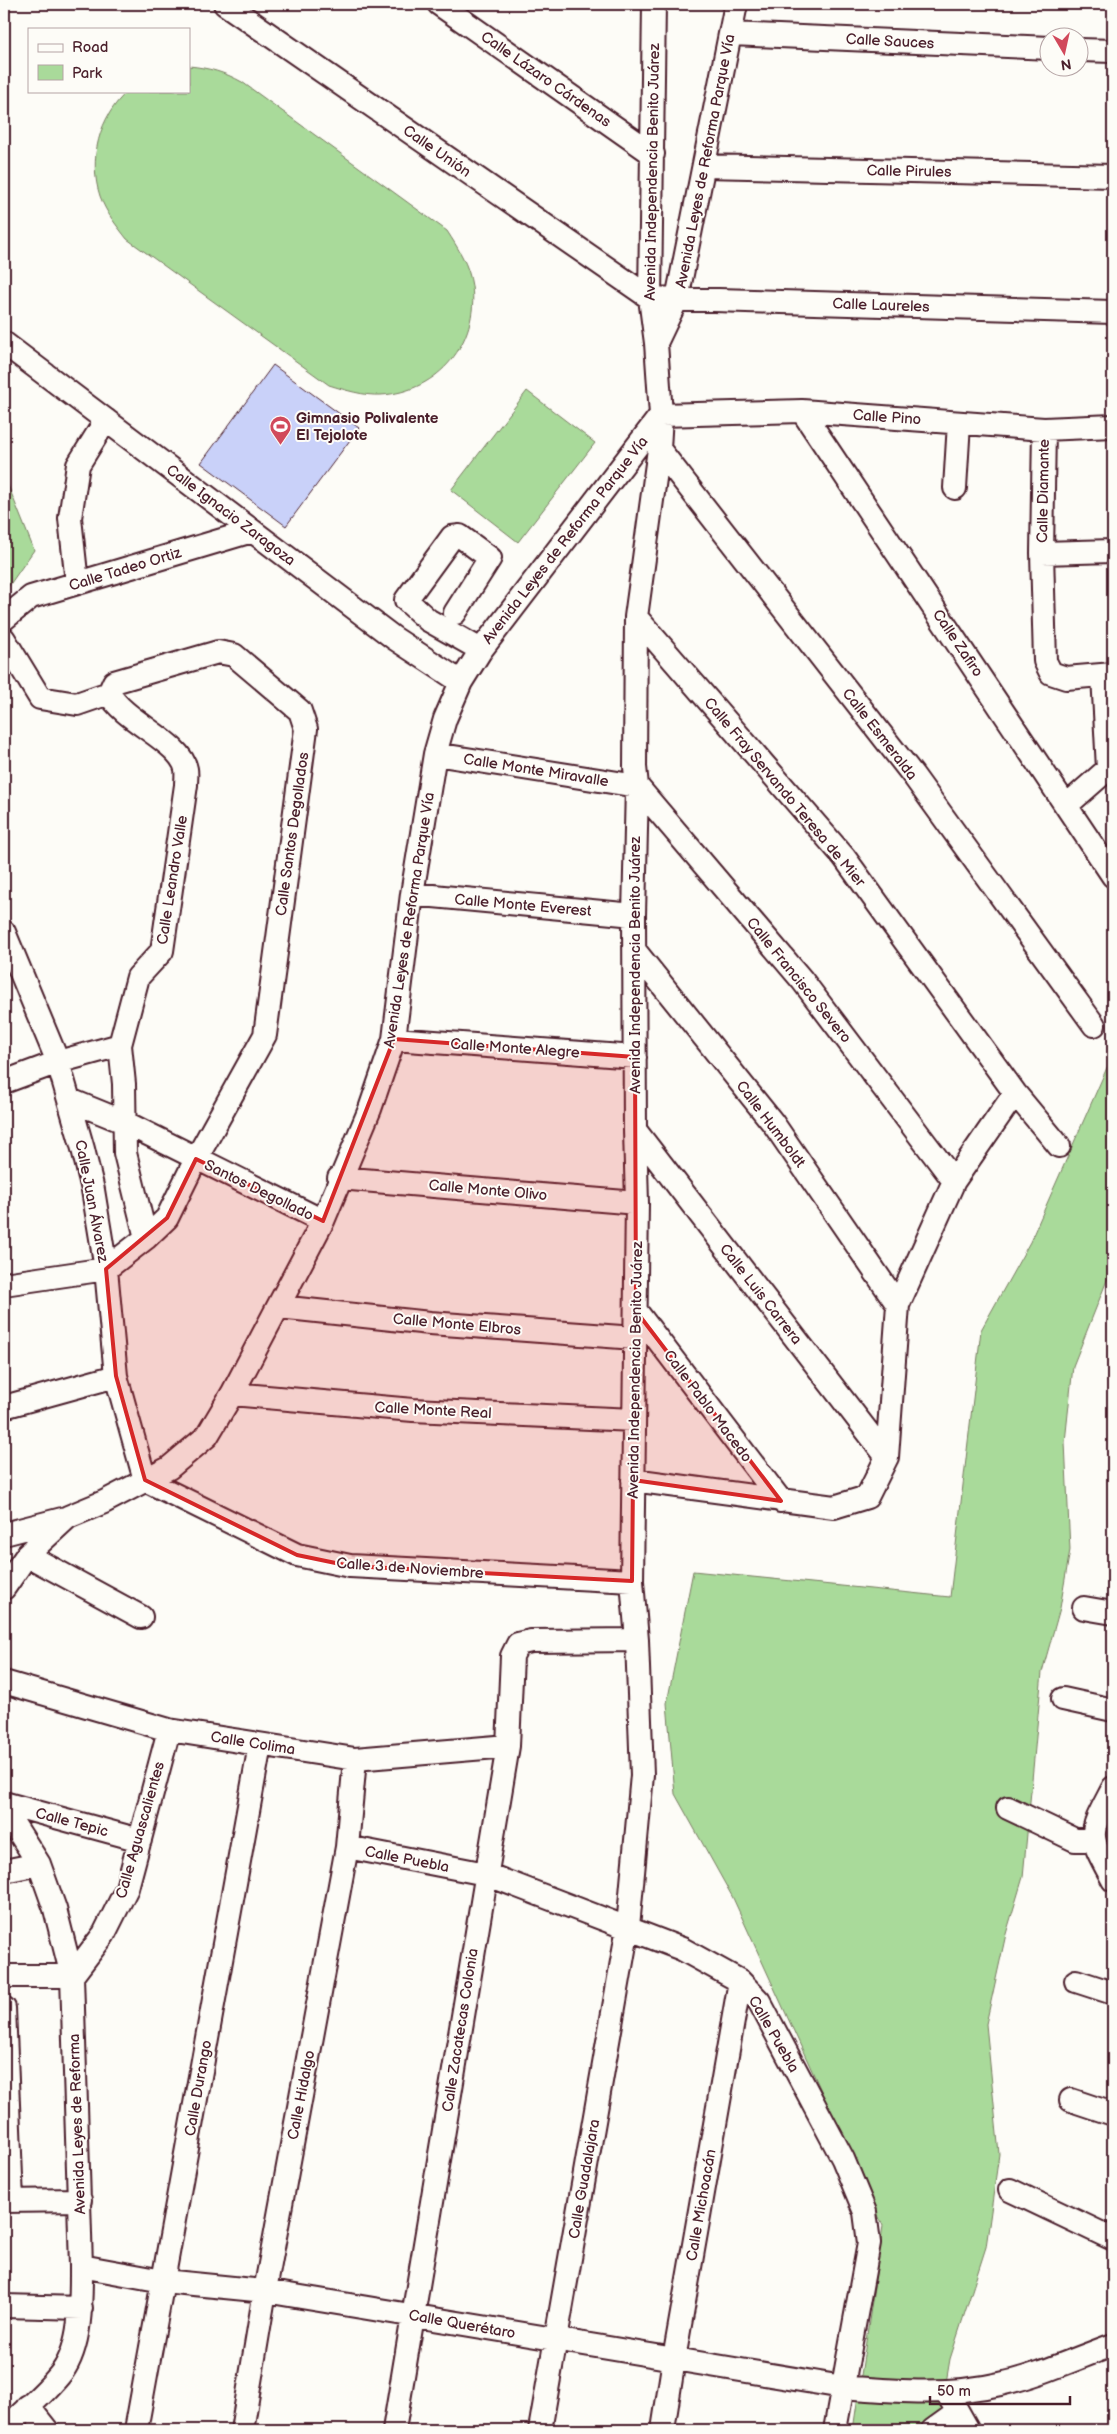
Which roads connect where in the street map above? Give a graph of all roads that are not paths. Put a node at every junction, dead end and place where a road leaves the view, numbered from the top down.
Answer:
1 (225, 4) edge
2 (440, 4) edge
3 (654, 4) edge
4 (736, 4) edge
5 (731, 34) junction
6 (1040, 48) edge
7 (1090, 50) edge
8 (1113, 51) edge
9 (653, 154) junction
10 (704, 166) junction
11 (1113, 176) edge
12 (650, 298) junction
13 (678, 299) junction
14 (1113, 312) edge
15 (4, 343) edge
16 (656, 343) junction
17 (802, 411) junction
18 (661, 415) junction
19 (106, 420) junction
20 (960, 423) junction
21 (1113, 426) edge
22 (1044, 429) junction
23 (659, 449) junction
24 (955, 488) dead end
25 (252, 531) junction
26 (1113, 551) edge
27 (1042, 553) junction
28 (77, 583) junction
29 (455, 613) dead end
30 (636, 617) junction
31 (4, 620) edge
32 (4, 639) edge
33 (481, 650) junction
34 (1108, 675) edge
35 (461, 682) junction
36 (109, 693) junction
37 (435, 754) junction
38 (637, 786) junction
39 (1067, 805) junction
40 (1113, 876) edge
41 (412, 894) junction
42 (634, 915) junction
43 (4, 932) edge
44 (635, 950) junction
45 (1094, 1025) dead end
46 (394, 1038) junction
47 (120, 1045) junction
48 (635, 1057) junction
49 (58, 1062) junction
50 (4, 1082) edge
51 (1015, 1093) junction
52 (70, 1100) junction
53 (124, 1122) junction
54 (635, 1130) junction
55 (1059, 1146) dead end
56 (196, 1159) junction
57 (339, 1178) junction
58 (954, 1181) junction
59 (638, 1203) junction
60 (323, 1221) junction
61 (146, 1238) junction
62 (106, 1269) junction
63 (5, 1280) edge
64 (898, 1305) junction
65 (279, 1307) junction
66 (636, 1311) junction
67 (635, 1338) junction
68 (116, 1376) junction
69 (232, 1394) junction
70 (4, 1407) edge
71 (634, 1420) junction
72 (887, 1457) junction
73 (145, 1480) junction
74 (633, 1480) junction
75 (781, 1501) junction
76 (68, 1517) junction
77 (4, 1534) edge
78 (27, 1555) junction
79 (632, 1581) junction
80 (4, 1588) edge
81 (1084, 1608) dead end
82 (1113, 1613) edge
83 (141, 1617) dead end
84 (637, 1640) junction
85 (4, 1682) edge
86 (1063, 1699) dead end
87 (1113, 1710) edge
88 (169, 1730) junction
89 (260, 1745) junction
90 (508, 1746) junction
91 (356, 1759) junction
92 (1113, 1788) edge
93 (4, 1803) edge
94 (1008, 1808) dead end
95 (4, 1809) edge
96 (1093, 1835) junction
97 (140, 1840) junction
98 (347, 1847) junction
99 (39, 1864) junction
100 (4, 1872) edge
101 (486, 1874) junction
102 (1113, 1880) edge
103 (628, 1928) junction
104 (4, 1976) edge
105 (72, 1976) junction
106 (740, 1981) junction
107 (1076, 1981) dead end
108 (1113, 1994) edge
109 (4, 2008) edge
110 (6, 2088) edge
111 (1071, 2100) dead end
112 (1113, 2114) edge
113 (1010, 2190) dead end
114 (80, 2200) junction
115 (8, 2201) edge
116 (1113, 2239) edge
117 (82, 2266) junction
118 (163, 2281) junction
119 (265, 2291) junction
120 (4, 2306) edge
121 (81, 2308) junction
122 (413, 2316) junction
123 (556, 2340) junction
124 (1113, 2346) edge
125 (674, 2359) junction
126 (843, 2386) junction
127 (946, 2391) junction
128 (28, 2406) junction
129 (963, 2421) edge
130 (4, 2430) edge
131 (47, 2430) edge
132 (136, 2430) edge
133 (242, 2430) edge
134 (394, 2430) edge
135 (540, 2430) edge
136 (663, 2430) edge
137 (835, 2430) edge
138 (933, 2430) edge

1 - 12 street, Calle Unión
2 - 9 street, Calle Lázaro Cárdenas
3 - 9 street, Avenida Independencia Benito Juárez
4 - 5 street, Avenida Leyes de Reforma Parque Vía
5 - 6 street, Calle Sauces
5 - 10 street, Avenida Leyes de Reforma Parque Vía
7 - 8 street
9 - 12 street, Avenida Independencia Benito Juárez
10 - 11 street, Calle Pirules
10 - 13 street, Avenida Leyes de Reforma Parque Vía
12 - 13 street, Calle Laureles
12 - 16 street, Avenida Independencia Benito Juárez
13 - 14 street, Calle Laureles
13 - 16 street, Avenida Leyes de Reforma Parque Vía
15 - 19 street, Calle Ignacio Zaragoza
16 - 18 street, Avenida Independencia Benito Juárez
17 - 18 street, Calle Pino
17 - 20 street, Calle Pino
17 - 39 street, Calle Zafiro
18 - 23 street, Avenida Independencia Benito Juárez
18 - 33 street, Avenida Leyes de Reforma Parque Vía
19 - 25 street, Calle Ignacio Zaragoza
19 - 28 street
20 - 22 street, Calle Pino
20 - 24 street
21 - 22 street, Calle Pino
22 - 27 street, Calle Diamante
23 - 30 street, Avenida Independencia Benito Juárez
23 - 45 street, Calle Esmeralda
25 - 28 street, Calle Tadeo Ortiz
25 - 35 street, Calle Ignacio Zaragoza
26 - 27 street, Calle Diamante
27 - 34 street, Calle Diamante
28 - 31 street, Calle Tadeo Ortiz
29 - 33 street
30 - 38 street, Avenida Independencia Benito Juárez
30 - 51 street, Calle Fray Servando Teresa de Mier
32 - 36 street, Calle Santos Degollados
33 - 35 street, Avenida Leyes de Reforma Parque Vía
34 - 39 street, Calle Diamante
35 - 37 street, Avenida Leyes de Reforma Parque Vía
36 - 47 street, Calle Leandro Valle
36 - 56 street, Calle Santos Degollados
37 - 38 street, Calle Monte Miravalle
37 - 41 street, Avenida Leyes de Reforma Parque Vía
38 - 42 street, Avenida Independencia Benito Juárez
38 - 58 street, Calle Francisco Severo
39 - 40 street, Calle Zafiro
41 - 42 street, Calle Monte Everest
41 - 46 street, Avenida Leyes de Reforma Parque Vía
42 - 44 street, Avenida Independencia Benito Juárez
43 - 49 street, Calle Juan Álvarez
44 - 48 street, Avenida Independencia Benito Juárez
44 - 64 street, Calle Humboldt
46 - 48 street, Calle Monte Alegre
46 - 57 street, Avenida Leyes de Reforma Parque Vía
47 - 49 street
47 - 53 street, Calle Leandro Valle
48 - 54 street, Avenida Independencia Benito Juárez
49 - 50 street
49 - 52 street, Calle Juan Álvarez
51 - 55 street, Calle Fray Servando Teresa de Mier
51 - 58 street
52 - 53 street, Santos Degollado
52 - 62 street, Calle Juan Álvarez
53 - 56 street, Santos Degollado
53 - 61 street, Calle Leandro Valle
54 - 59 street, Avenida Independencia Benito Juárez
54 - 72 street, Calle Luis Carrera
56 - 60 street, Santos Degollado
56 - 61 street, Calle Santos Degollados
57 - 59 street, Calle Monte Olivo
57 - 60 street, Avenida Leyes de Reforma Parque Vía
58 - 64 street
59 - 66 street, Avenida Independencia Benito Juárez
60 - 65 street, Avenida Leyes de Reforma Parque Vía
61 - 62 street, Calle Santos Degollados
62 - 63 street
62 - 68 street, Calle Juan Álvarez
64 - 72 street
65 - 67 street, Calle Monte Elbros
65 - 69 street, Avenida Leyes de Reforma Parque Vía
66 - 67 street, Avenida Independencia Benito Juárez
66 - 75 street, Calle Pablo Macedo
67 - 71 street, Avenida Independencia Benito Juárez
68 - 70 street
68 - 73 street, Calle Juan Álvarez
69 - 71 street, Calle Monte Real
69 - 73 street, Avenida Leyes de Reforma Parque Vía
71 - 74 street, Avenida Independencia Benito Juárez
72 - 75 street
73 - 76 street, Avenida Leyes de Reforma Parque Vía
73 - 79 street, Calle 3 de Noviembre
74 - 75 street
74 - 79 street, Avenida Independencia Benito Juárez
76 - 77 street
76 - 78 street, Avenida Leyes de Reforma Parque Vía
78 - 80 street, Avenida Leyes de Reforma Parque Vía
78 - 83 street
79 - 84 street, Avenida Independencia Benito Juárez
81 - 82 street
84 - 90 street, Calle Zacatecas Colonia
84 - 103 street, Avenida Independencia Benito Juárez
85 - 88 street, Calle Colima
86 - 87 street
88 - 89 street, Calle Colima
88 - 97 street, Calle Aguascalientes
89 - 91 street, Calle Colima
89 - 118 street, Calle Durango
90 - 91 street, Calle Colima
90 - 101 street, Calle Zacatecas Colonia
91 - 98 street, Calle Hidalgo
92 - 96 street
93 - 97 street, Calle Tepic
94 - 96 street
95 - 99 street, Avenida Leyes de Reforma
96 - 102 street
97 - 105 street, Calle Aguascalientes
98 - 101 street, Calle Puebla
98 - 119 street, Calle Hidalgo
99 - 100 street
99 - 105 street, Avenida Leyes de Reforma
101 - 103 street, Calle Puebla
101 - 122 street, Calle Zacatecas Colonia
103 - 106 street, Calle Puebla
103 - 123 street, Calle Guadalajara
104 - 105 street
105 - 114 street, Avenida Leyes de Reforma
106 - 125 street, Calle Michoacán
106 - 126 street, Calle Puebla
107 - 108 street
109 - 110 street
110 - 115 street
111 - 112 street
113 - 116 street
114 - 115 street
114 - 117 street, Avenida Leyes de Reforma
117 - 118 street, Calle Querétaro
117 - 121 street, Avenida Leyes de Reforma
118 - 119 street, Calle Querétaro
118 - 132 street, Calle Durango
119 - 122 street, Calle Querétaro
119 - 133 street, Calle Hidalgo
120 - 121 street
121 - 128 street, Avenida Leyes de Reforma
122 - 123 street, Calle Querétaro
122 - 134 street, Calle Zacatecas Colonia
123 - 125 street, Calle Querétaro
123 - 135 street, Calle Guadalajara
124 - 127 street, Calle Querétaro
125 - 126 street, Calle Querétaro
125 - 136 street, Calle Michoacán
126 - 127 street, Calle Querétaro
126 - 137 street, Calle Puebla
127 - 129 street
128 - 130 street, Avenida Leyes de Reforma
128 - 131 street
129 - 138 street

